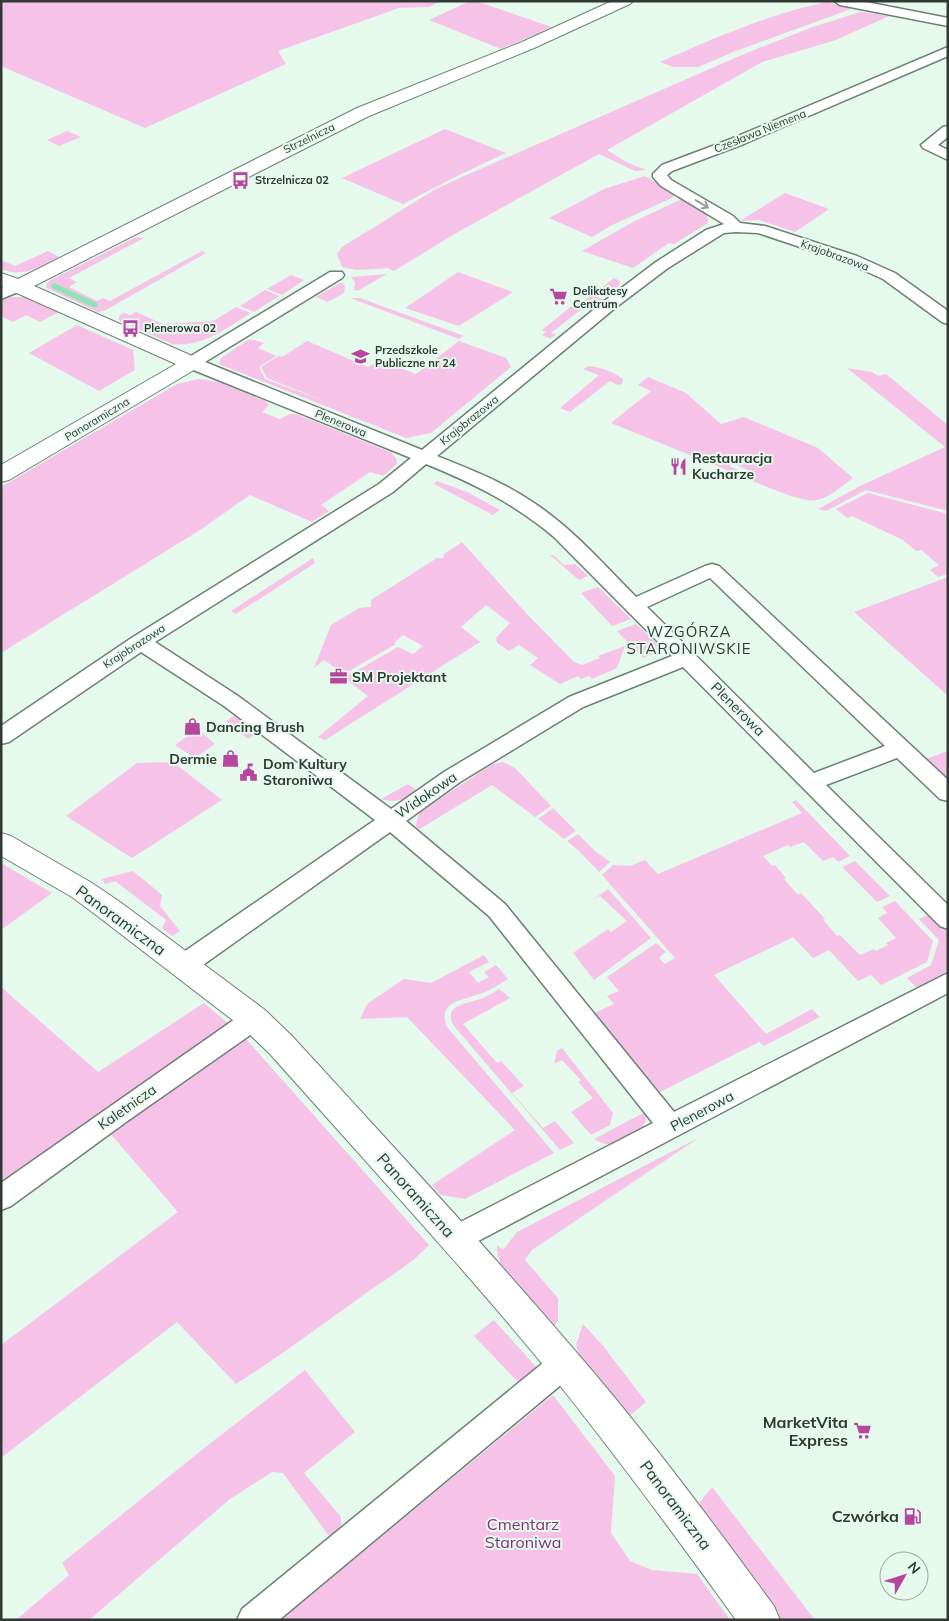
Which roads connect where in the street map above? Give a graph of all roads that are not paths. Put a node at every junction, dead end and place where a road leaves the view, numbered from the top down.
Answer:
1 (624, 1) edge
2 (840, 1) edge
3 (891, 1) edge
4 (867, 8) junction
5 (948, 22) edge
6 (948, 51) edge
7 (948, 130) edge
8 (948, 156) edge
9 (736, 227) junction
10 (336, 275) dead end
11 (7, 286) edge
12 (948, 319) edge
13 (192, 363) junction
14 (424, 457) junction
15 (1, 475) edge
16 (634, 605) junction
17 (140, 642) junction
18 (687, 658) junction
19 (1, 737) edge
20 (901, 748) junction
21 (812, 782) junction
22 (948, 793) edge
23 (390, 820) junction
24 (1, 843) edge
25 (948, 920) edge
26 (184, 965) junction
27 (948, 982) edge
28 (254, 1019) junction
29 (671, 1127) junction
30 (1, 1198) edge
31 (455, 1239) junction
32 (564, 1364) junction
33 (253, 1620) edge
34 (760, 1620) edge

1 - 11 street, Strzelnicza
2 - 4 street
3 - 4 street
4 - 5 street
6 -> 9 street, Czesława Niemena
7 - 8 street
9 - 12 street, Krajobrazowa
9 - 14 street, Krajobrazowa
10 - 13 street
11 - 13 street, Plenerowa
13 - 14 street, Plenerowa
13 - 15 street, Panoramiczna
14 - 16 street, Plenerowa
14 - 17 street, Krajobrazowa
16 - 18 street, Plenerowa
16 - 20 street
17 - 19 street, Krajobrazowa
17 - 23 street
18 - 21 street, Plenerowa
18 - 23 street, Widokowa
20 - 21 street
20 - 22 street
21 - 25 street, Plenerowa
23 - 26 street, Widokowa
23 - 29 street
24 - 26 street, Panoramiczna
26 - 28 street, Panoramiczna
27 - 29 street, Plenerowa
28 - 30 street, Kaletnicza
28 - 31 street, Panoramiczna
29 - 31 street, Plenerowa
31 - 32 street, Panoramiczna
32 - 33 street
32 - 34 street, Panoramiczna

